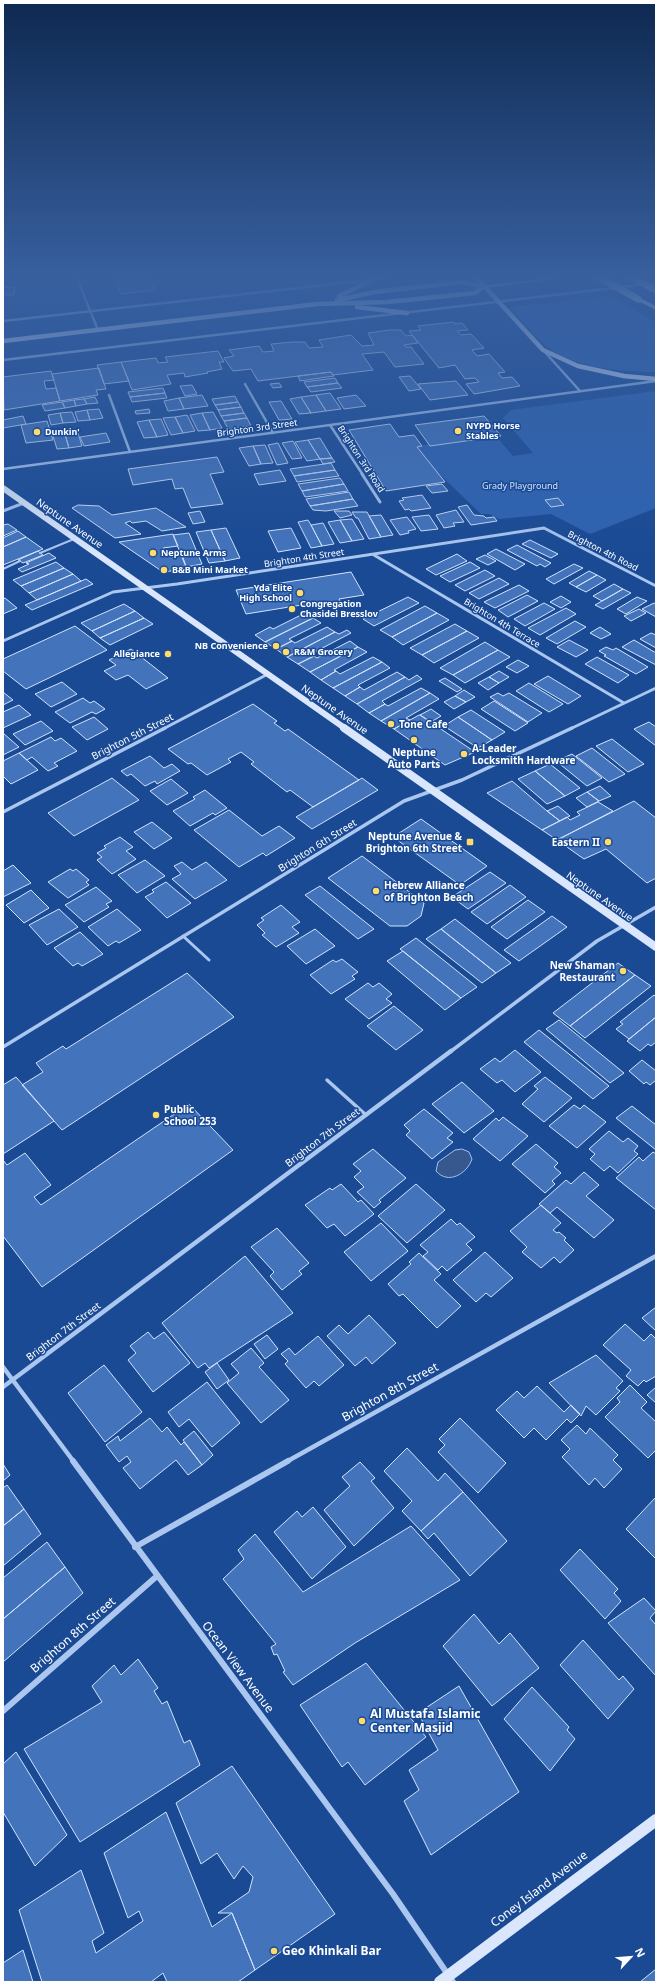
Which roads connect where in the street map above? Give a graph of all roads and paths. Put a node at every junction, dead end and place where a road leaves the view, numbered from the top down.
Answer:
1 (560, 369) edge
2 (590, 369) edge
3 (656, 380) edge
4 (245, 384) dead end
5 (580, 391) junction
6 (109, 395) dead end
7 (330, 425) junction
8 (273, 433) junction
9 (130, 452) junction
10 (3, 469) edge
11 (3, 488) edge
12 (380, 502) dead end
13 (24, 503) junction
14 (3, 511) edge
15 (544, 528) joint
16 (74, 539) junction
17 (40, 553) dead end
18 (373, 554) junction
19 (20, 561) dead end
20 (3, 568) edge
21 (656, 586) edge
22 (145, 588) junction
23 (3, 641) edge
24 (268, 674) junction
25 (656, 688) edge
26 (624, 703) junction
27 (433, 790) junction
28 (3, 812) edge
29 (656, 907) edge
30 (625, 925) junction
31 (183, 936) junction
32 (656, 947) edge
33 (209, 960) dead end
34 (3, 1047) edge
35 (327, 1080) dead end
36 (366, 1115) junction
37 (656, 1256) edge
38 (3, 1367) edge
39 (12, 1380) junction
40 (3, 1387) edge
41 (135, 1547) junction
42 (157, 1576) junction
43 (3, 1711) edge
44 (656, 1820) edge
45 (447, 1980) edge

1 - 5 street
2 - 3 main road
3 - 5 street, Brighton 3rd Street
4 - 8 street
5 - 7 street, Brighton 3rd Street
6 - 9 street
7 - 8 street, Brighton 3rd Street
7 - 12 street, Brighton 3rd Road
8 - 9 street, Brighton 3rd Street
9 - 10 street, Brighton 3rd Street
11 - 13 main road, Neptune Avenue
13 - 14 street
13 - 16 main road, Neptune Avenue
15 - 18 street, Brighton 4th Street
15 - 21 street, Brighton 4th Road
16 - 17 lane
16 - 22 main road, Neptune Avenue
18 - 22 street, Brighton 4th Street
18 - 26 street, Brighton 4th Terrace
19 - 20 lane
22 - 23 street, Brighton 4th Street
22 - 24 main road, Neptune Avenue
24 - 27 main road, Neptune Avenue
24 - 28 street, Brighton 5th Street
25 - 26 street, Brighton 6th Street
26 - 27 street, Brighton 6th Street
27 - 30 main road, Neptune Avenue
27 - 31 street, Brighton 6th Street
29 - 30 street, Brighton 7th Street
30 - 32 main road, Neptune Avenue
30 - 36 street, Brighton 7th Street
31 - 33 lane
31 - 34 street, Brighton 6th Street
35 - 36 lane
36 - 39 street, Brighton 7th Street
37 - 41 street, Brighton 8th Street
38 - 39 street, Ocean View Avenue
39 - 40 street, Brighton 7th Street
39 - 41 street, Ocean View Avenue
41 - 42 street, Ocean View Avenue
42 - 43 street, Brighton 8th Street
42 - 45 street, Ocean View Avenue
44 - 45 main road, Coney Island Avenue

